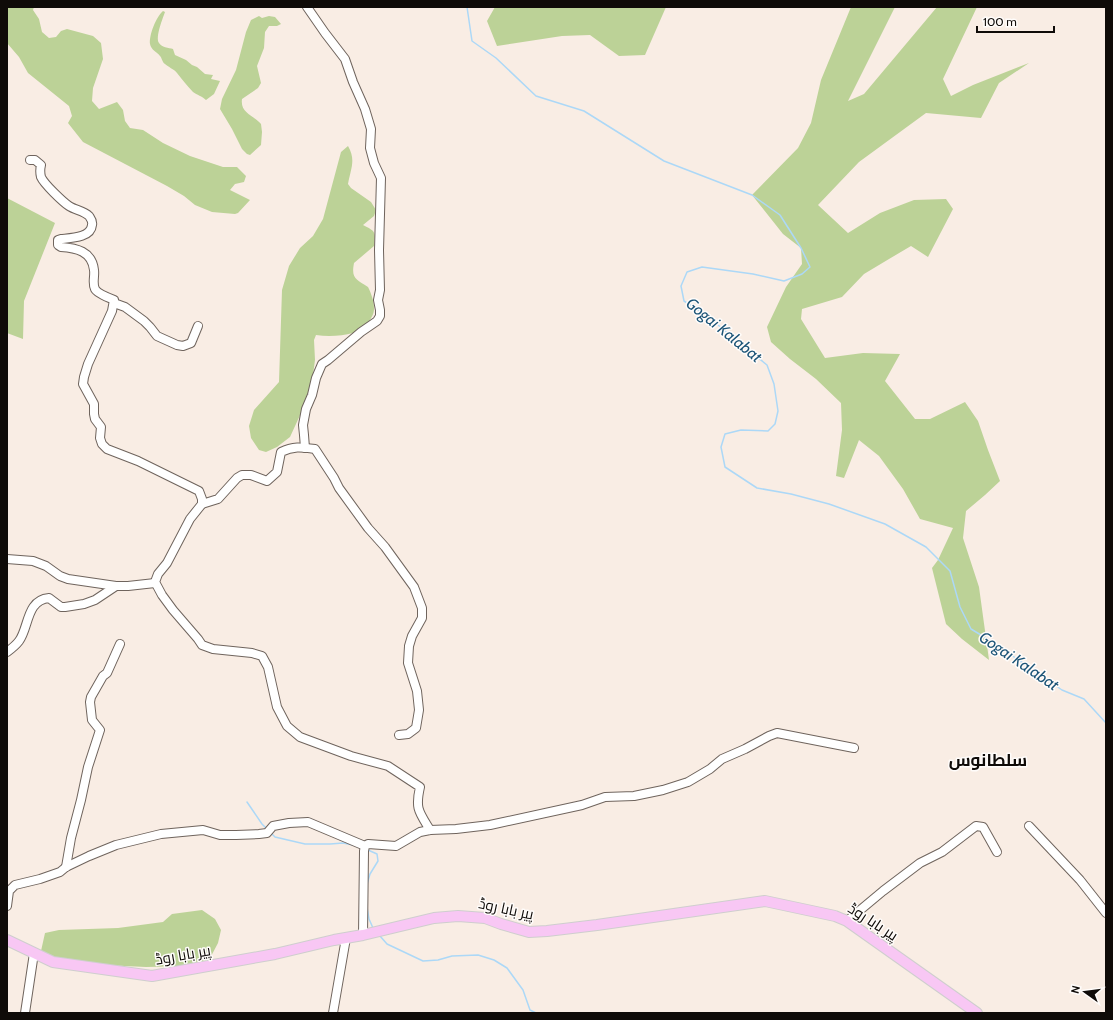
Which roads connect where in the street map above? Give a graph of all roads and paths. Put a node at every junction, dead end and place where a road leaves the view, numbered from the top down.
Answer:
1 (306, 7) edge
2 (30, 160) dead end
3 (114, 303) junction
4 (198, 326) dead end
5 (304, 448) junction
6 (202, 504) junction
7 (7, 559) edge
8 (155, 583) junction
9 (116, 586) junction
10 (120, 644) dead end
11 (7, 652) edge
12 (398, 735) dead end
13 (854, 748) dead end
14 (1029, 826) dead end
15 (430, 830) junction
16 (365, 847) junction
17 (997, 852) dead end
18 (66, 867) junction
19 (7, 906) edge
20 (1106, 913) edge
21 (847, 921) junction
22 (363, 935) junction
23 (346, 938) junction
24 (7, 940) edge
25 (34, 953) junction
26 (25, 1013) edge
27 (334, 1013) edge
28 (977, 1013) edge

1 - 5 street
2 - 3 street
3 - 4 street
3 - 6 street
5 - 6 street
5 - 12 street
6 - 8 street
7 - 9 street
8 - 9 street
8 - 15 street
9 - 11 street
10 - 18 street
13 - 15 street
14 - 20 street
15 - 16 street
16 - 18 street
16 - 22 street
17 - 21 street
18 - 19 street
21 - 22 main road, پیر بابا روڈ
21 - 28 main road, پیر بابا روڈ
22 - 23 main road, پیر بابا روڈ
23 - 25 main road, پیر بابا روڈ
23 - 27 street
24 - 25 main road, پیر بابا روڈ
25 - 26 street

